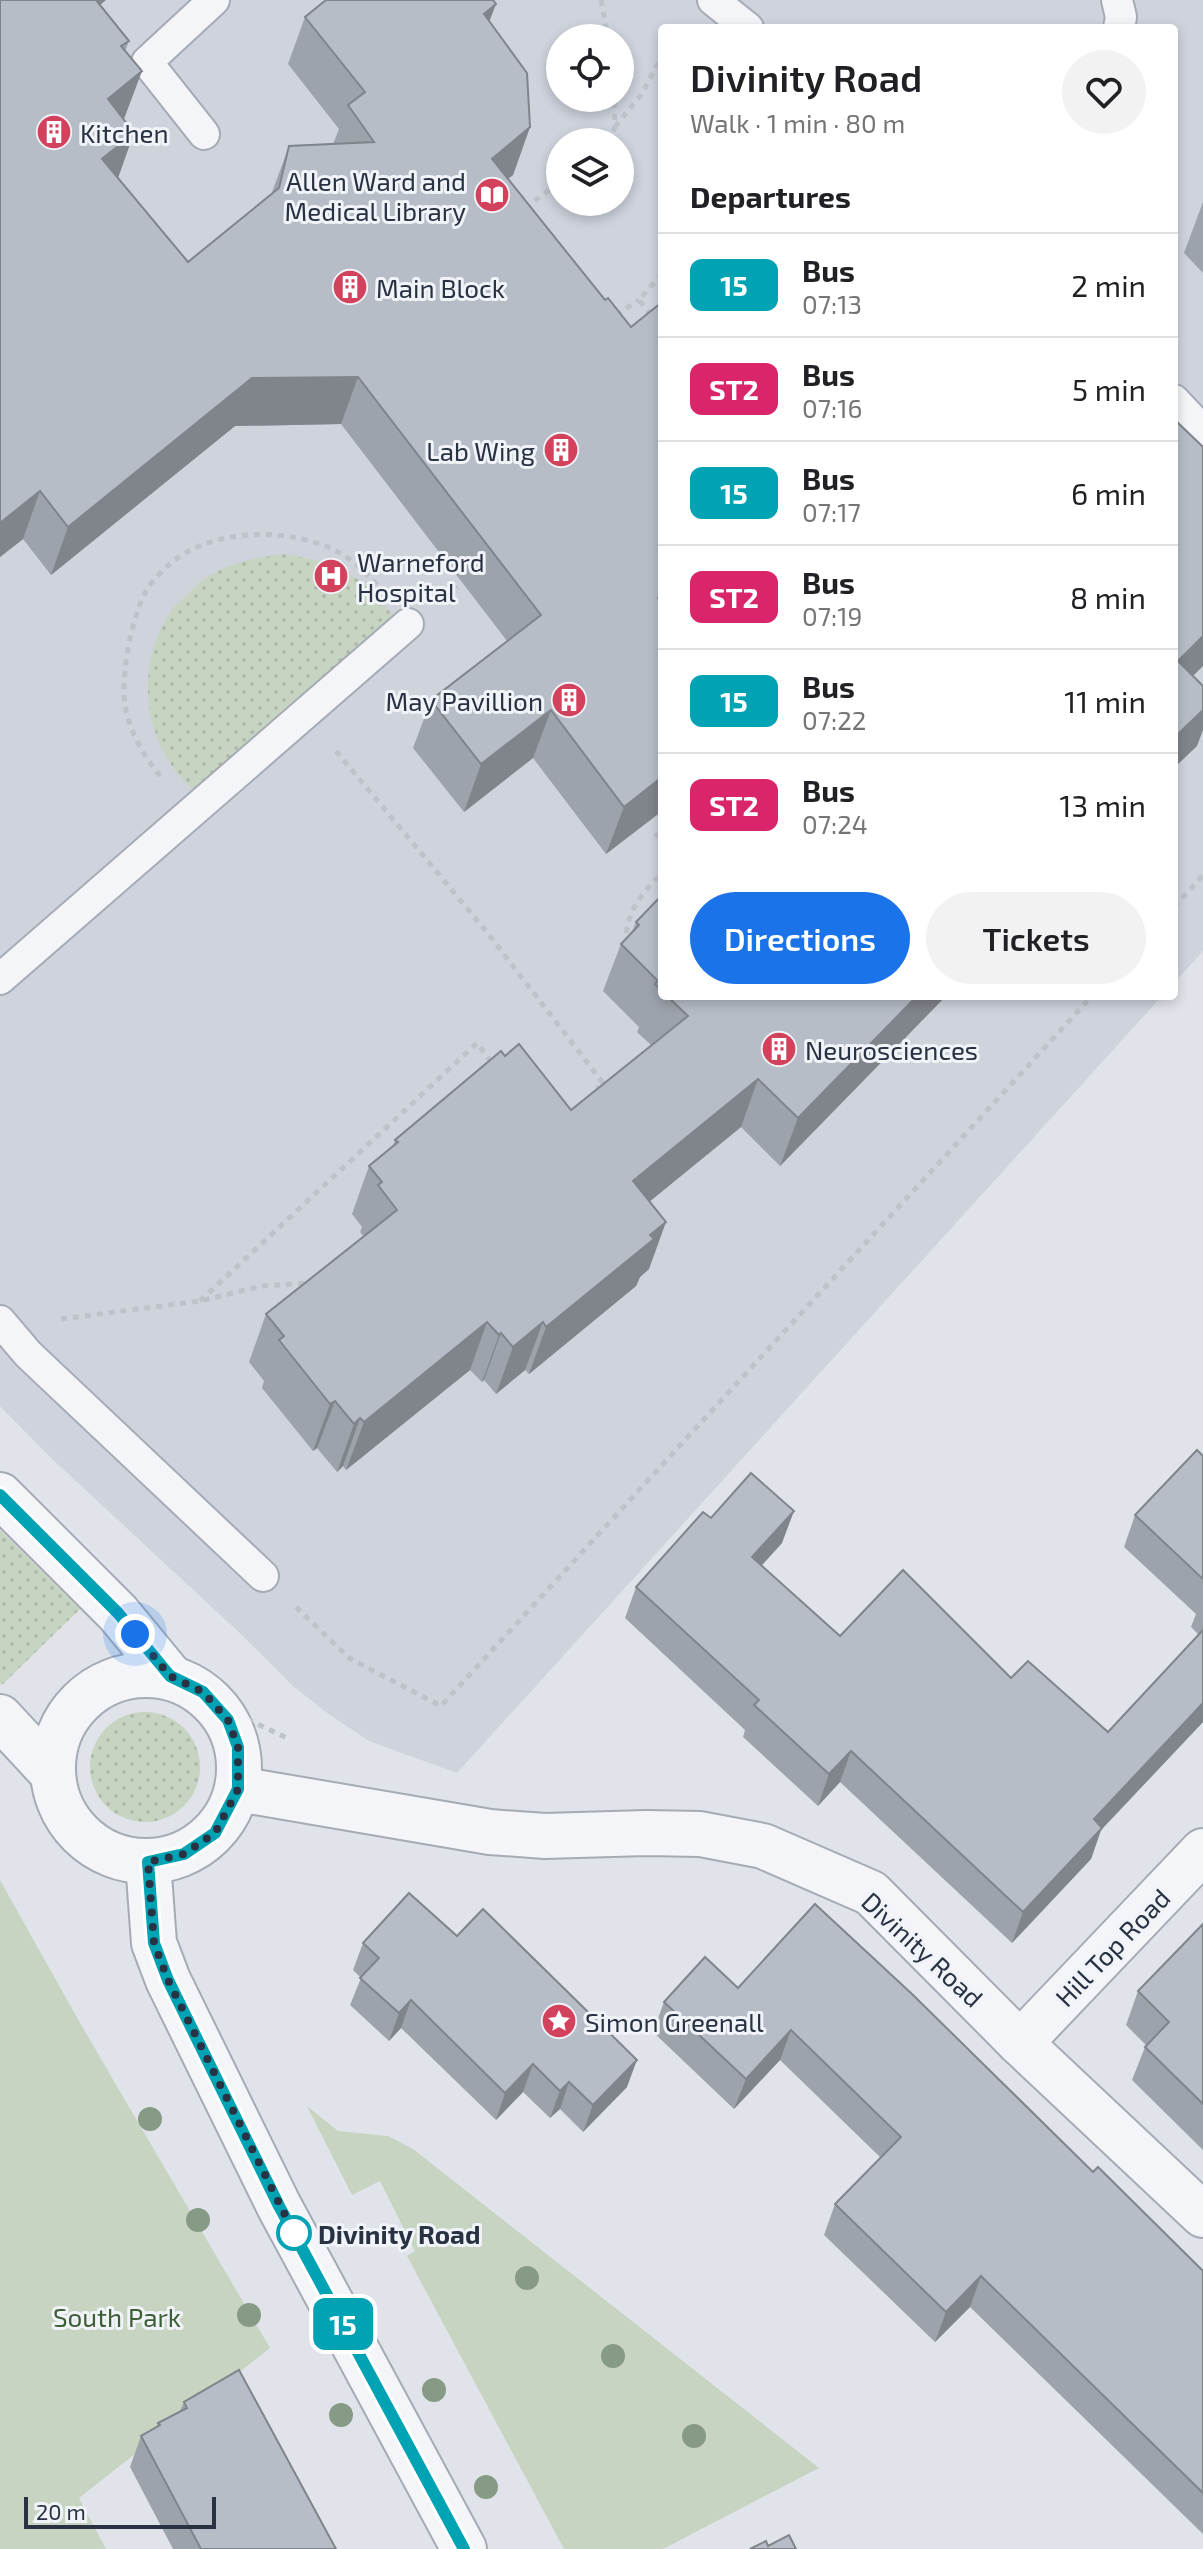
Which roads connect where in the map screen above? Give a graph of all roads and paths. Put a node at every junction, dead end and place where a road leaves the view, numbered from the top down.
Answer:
1 (214, 0) edge
2 (601, 0) edge
3 (713, 0) edge
4 (1117, 0) edge
5 (605, 24) edge
6 (743, 24) edge
7 (1120, 24) edge
8 (658, 63) edge
9 (614, 112) edge
10 (615, 127) joint
11 (204, 134) dead end
12 (546, 192) edge
13 (514, 215) edge
14 (658, 279) edge
15 (639, 300) junction
16 (654, 319) edge
17 (607, 322) edge
18 (1178, 404) edge
19 (1203, 431) edge
20 (408, 624) joint
21 (306, 714) junction
22 (192, 814) junction
23 (655, 833) dead end
24 (658, 837) edge
25 (1203, 875) edge
26 (658, 878) edge
27 (1178, 903) edge
28 (629, 949) edge
29 (0, 979) edge
30 (1088, 1000) edge
31 (497, 1069) edge
32 (592, 1093) edge
33 (317, 1291) edge
34 (200, 1301) junction
35 (2, 1324) edge
36 (0, 1495) edge
37 (263, 1576) joint
38 (170, 1676) junction
39 (0, 1717) edge
40 (53, 1774) junction
41 (238, 1789) junction
42 (1203, 1851) edge
43 (148, 1862) junction
44 (1020, 2043) junction
45 (1203, 2215) edge
46 (464, 2549) edge

1 - 11 lane
2 - 5 path
3 - 6 lane
4 - 7 lane
8 - 10 path
9 - 10 path
12 - 13 path
14 - 15 path
15 - 16 path
15 - 17 path
18 - 19 lane
20 - 21 lane
20 - 22 path
21 - 22 lane
21 - 32 path
22 - 29 lane
23 - 24 path
25 - 27 path
26 - 28 path
30 - 37 path
31 - 34 path
33 - 34 path
34 - 35 path
35 - 37 lane
36 - 38 street
38 - 40 street
38 - 41 street
39 - 40 street
40 - 43 street
41 - 43 street
41 - 44 street, Divinity Road
42 - 44 street, Hill Top Road
43 - 46 street
44 - 45 street, Divinity Road

